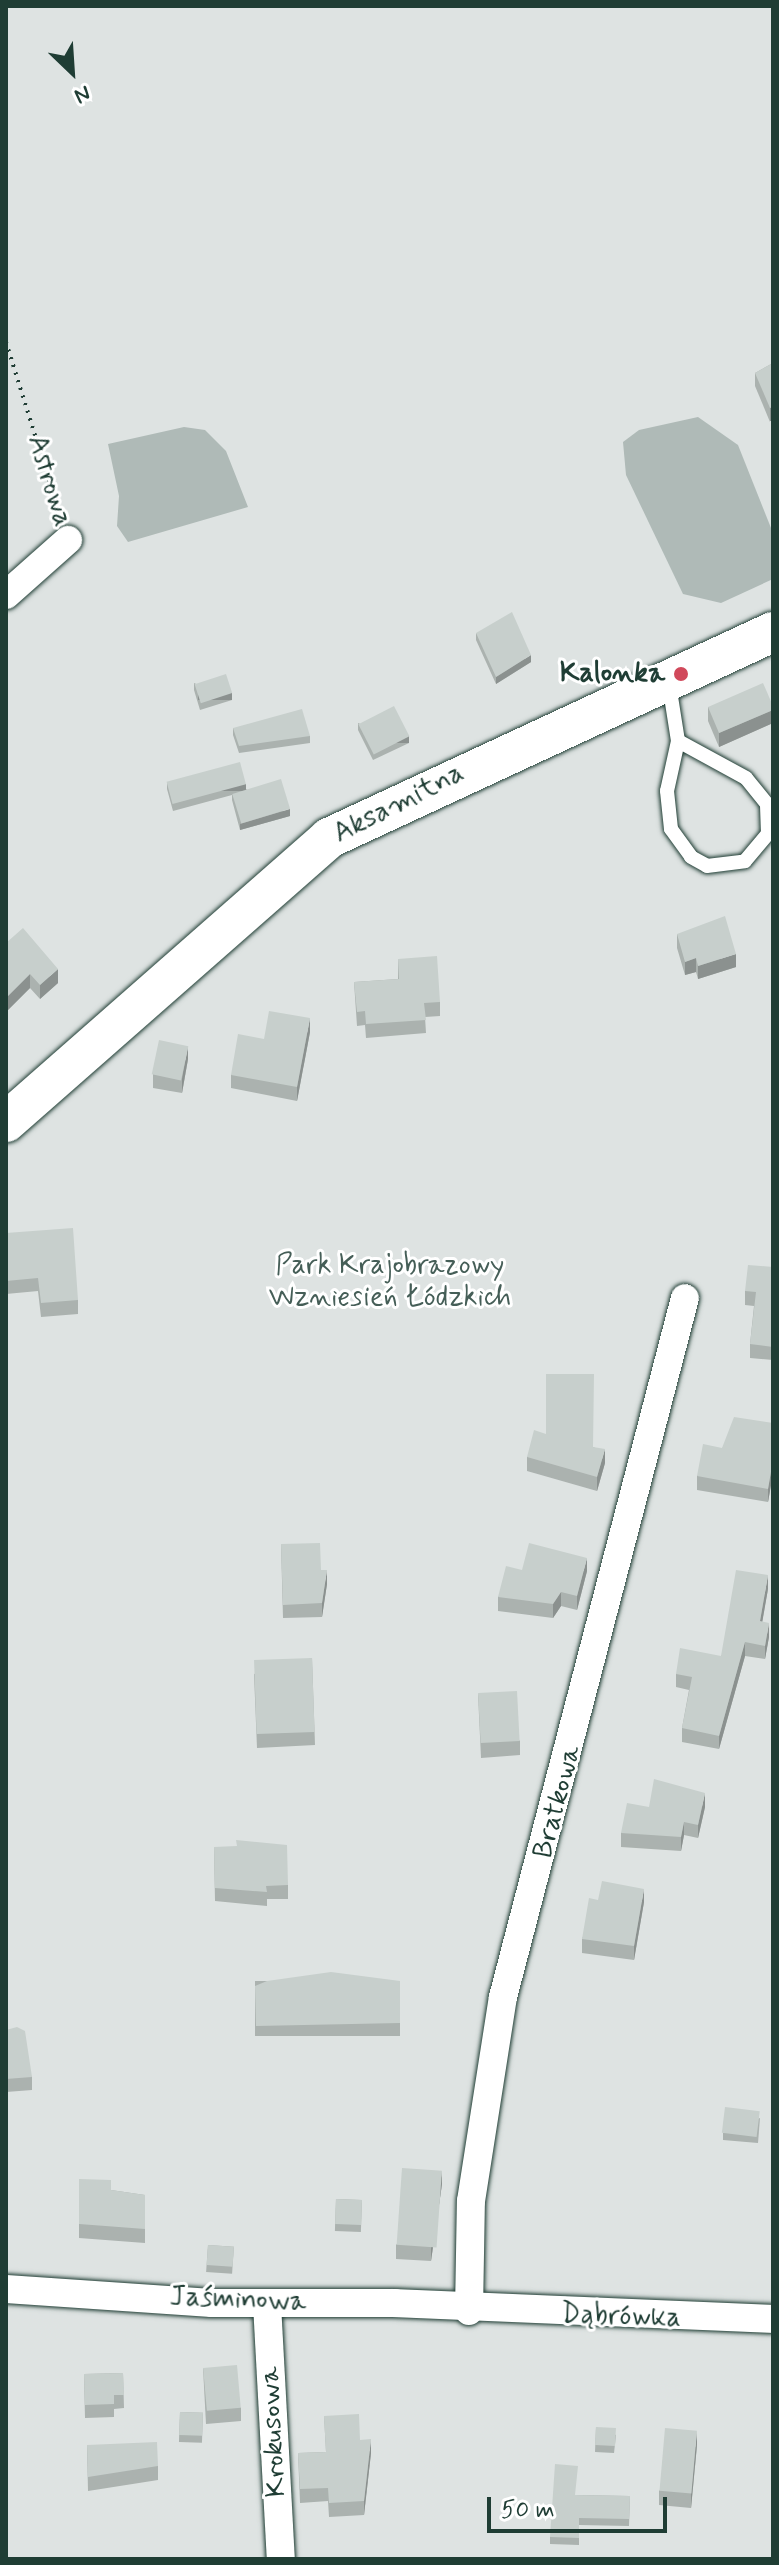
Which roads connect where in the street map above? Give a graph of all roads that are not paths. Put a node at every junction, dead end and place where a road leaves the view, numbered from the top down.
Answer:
1 (68, 540) road end
2 (6, 595) edge
3 (773, 632) edge
4 (668, 679) junction
5 (678, 741) junction
6 (6, 1122) edge
7 (685, 1298) dead end
8 (6, 2289) edge
9 (267, 2304) junction
10 (469, 2311) junction
11 (773, 2319) edge
12 (281, 2559) edge

1 - 2 street, Astrowa
3 - 4 street, Aksamitna
4 - 5 lane
4 - 6 street, Aksamitna
5 - 5 lane
7 - 10 street, Bratkowa
8 - 9 street, Jaśminowa
9 - 10 street, Jaśminowa
9 - 12 street, Krokusowa
10 - 11 street, Dąbrówka

